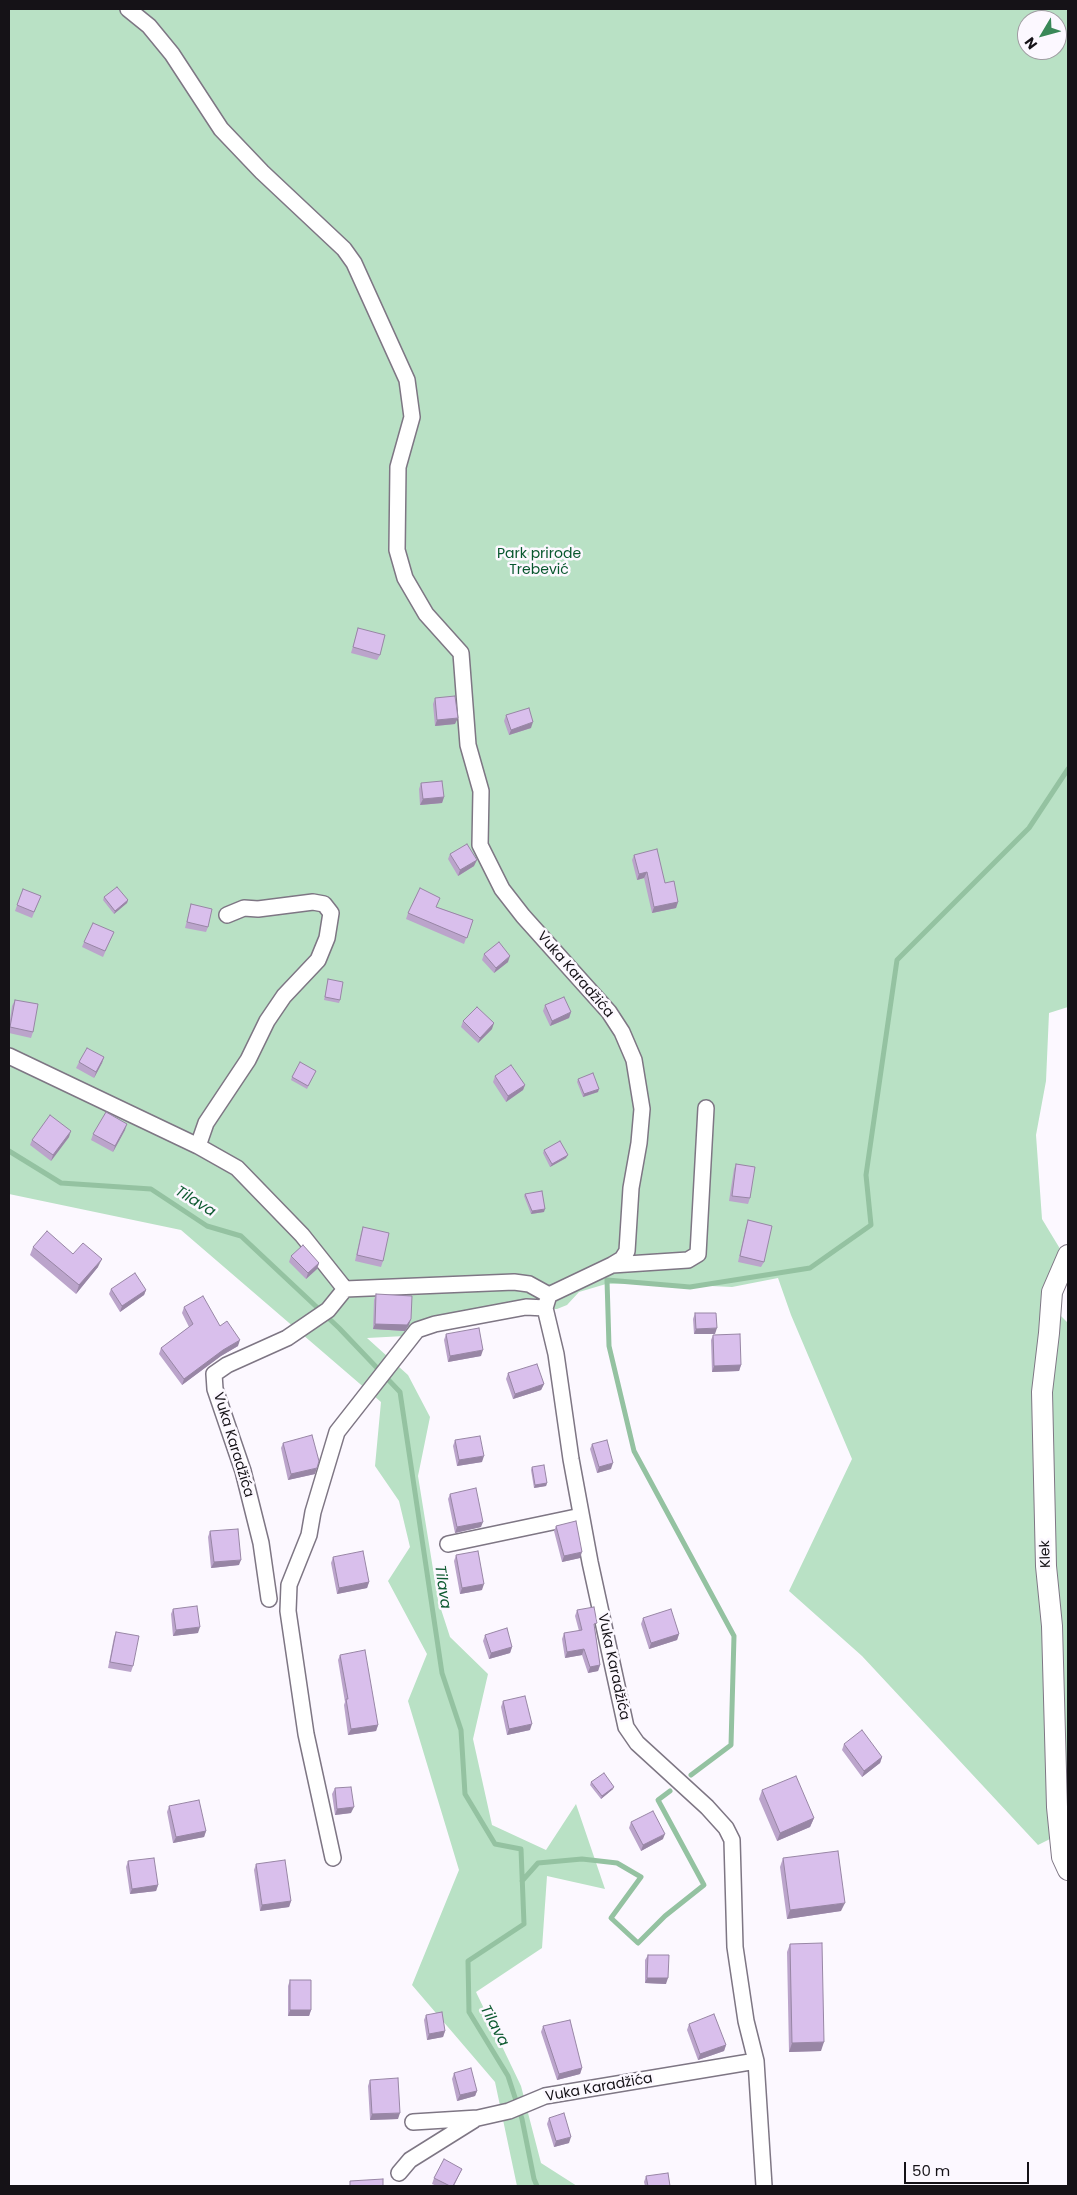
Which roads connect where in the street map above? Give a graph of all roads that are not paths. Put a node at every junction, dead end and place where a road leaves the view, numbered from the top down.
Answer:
1 (128, 9) edge
2 (227, 914) dead end
3 (9, 1056) edge
4 (706, 1108) dead end
5 (198, 1146) junction
6 (1068, 1254) edge
7 (612, 1265) junction
8 (345, 1289) junction
9 (547, 1301) junction
10 (581, 1516) junction
11 (448, 1544) dead end
12 (269, 1599) dead end
13 (1066, 1856) edge
14 (333, 1858) dead end
15 (756, 2061) junction
16 (478, 2118) junction
17 (413, 2122) dead end
18 (399, 2173) dead end
19 (764, 2186) edge

1 - 7 street, Vuka Karadžića
2 - 5 street
3 - 5 street
4 - 7 street
5 - 8 street
6 - 13 street, Klek
7 - 9 street, Vuka Karadžića
8 - 9 street
8 - 12 street, Vuka Karadžića
9 - 10 street, Vuka Karadžića
9 - 14 street
10 - 11 street
10 - 15 street, Vuka Karadžića
15 - 16 street, Vuka Karadžića
15 - 19 street, Vuka Karadžića
16 - 17 street, Vuka Karadžića
16 - 18 street

